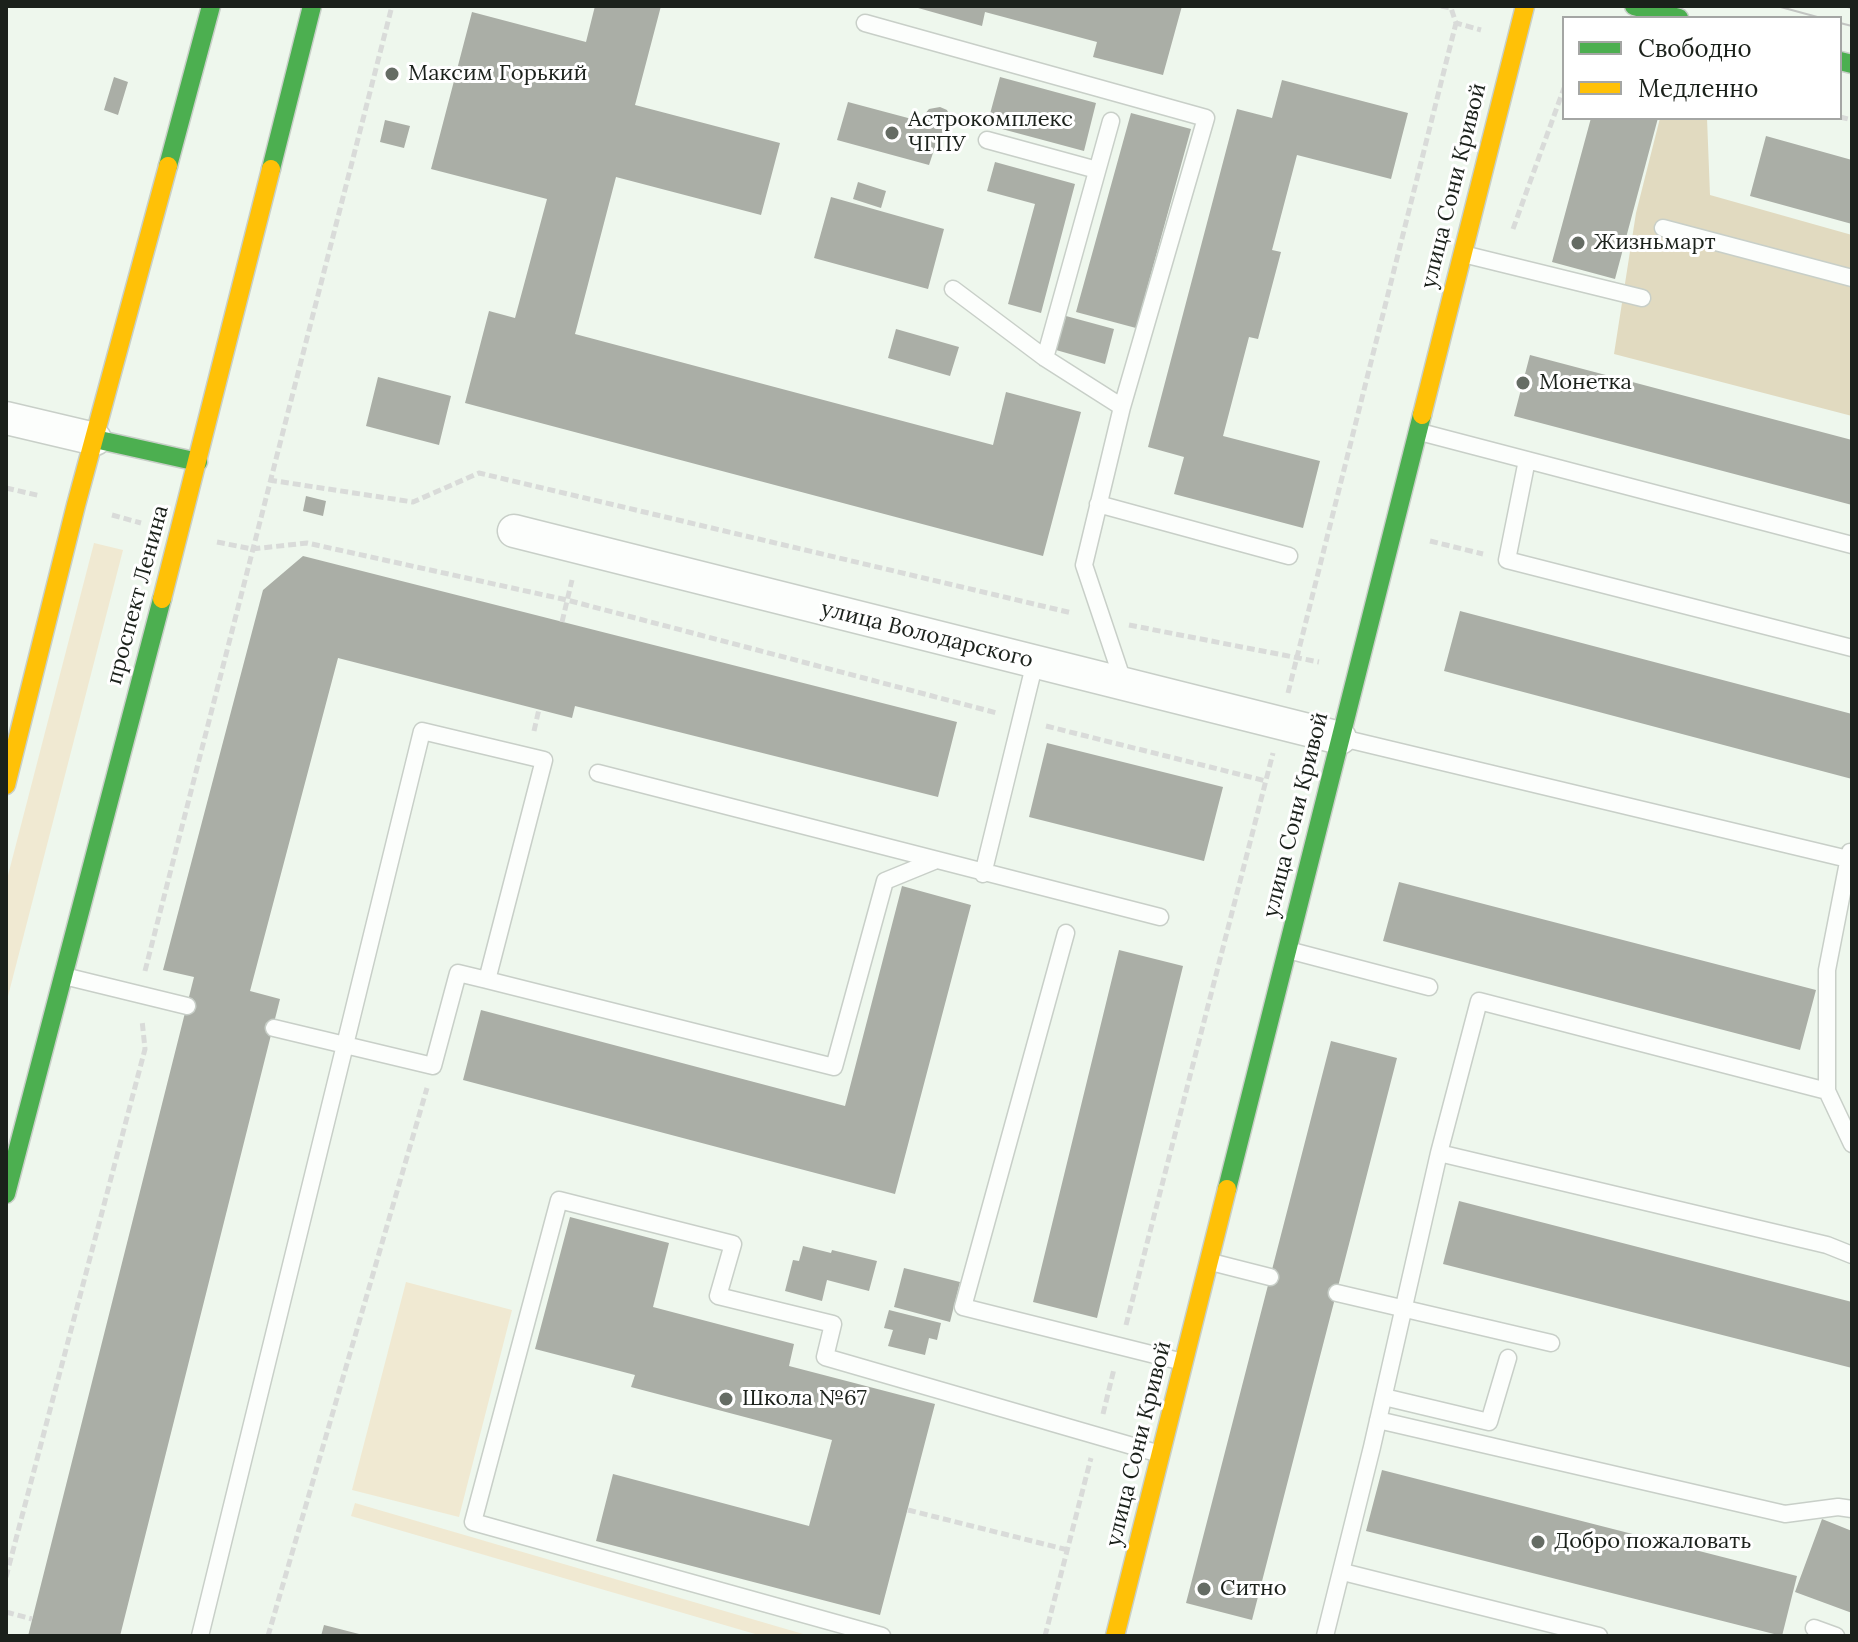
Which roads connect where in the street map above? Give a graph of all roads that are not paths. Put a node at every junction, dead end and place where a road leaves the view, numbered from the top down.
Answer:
1 (211, 6) edge
2 (312, 6) edge
3 (1525, 6) edge
4 (1634, 6) edge
5 (1672, 16) edge
6 (865, 23) dead end
7 (1111, 121) dead end
8 (987, 140) dead end
9 (1097, 170) junction
10 (1663, 228) dead end
11 (1461, 254) junction
12 (1852, 278) edge
13 (953, 289) dead end
14 (1642, 298) dead end
15 (1045, 358) junction
16 (1122, 407) junction
17 (6, 418) edge
18 (1416, 431) junction
19 (95, 439) junction
20 (1527, 460) junction
21 (198, 462) junction
22 (1098, 504) junction
23 (514, 531) dead end
24 (1852, 545) edge
25 (1289, 556) dead end
26 (1852, 648) edge
27 (1035, 662) junction
28 (1124, 684) junction
29 (1340, 738) junction
30 (598, 773) dead end
31 (6, 785) edge
32 (1851, 854) edge
33 (934, 861) junction
34 (983, 874) junction
35 (1160, 917) dead end
36 (1066, 933) dead end
37 (1287, 950) junction
38 (62, 975) junction
39 (487, 980) junction
40 (1429, 987) dead end
41 (187, 1006) dead end
42 (274, 1028) dead end
43 (346, 1046) junction
44 (1827, 1091) junction
45 (1852, 1144) edge
46 (1439, 1153) junction
47 (6, 1194) edge
48 (1852, 1255) edge
49 (1209, 1262) junction
50 (1270, 1277) dead end
51 (1337, 1293) dead end
52 (1404, 1310) junction
53 (1551, 1343) dead end
54 (1508, 1358) dead end
55 (1184, 1362) junction
56 (1384, 1397) junction
57 (1378, 1420) junction
58 (1162, 1454) junction
59 (1852, 1509) edge
60 (1343, 1572) junction
61 (1814, 1628) dead end
62 (200, 1636) edge
63 (882, 1636) edge
64 (1115, 1636) edge
65 (1325, 1636) edge
66 (1599, 1636) edge
67 (1836, 1636) edge

1 - 19 main road
2 - 21 main road, проспект Ленина
3 - 11 main road, улица Сони Кривой
4 - 5 main road
6 - 16 lane
7 - 9 lane
8 - 9 lane
9 - 15 lane
10 - 12 lane
11 - 14 lane
11 - 18 main road, улица Сони Кривой
13 - 15 lane
15 - 16 lane
16 - 22 lane
17 - 19 street
18 - 20 lane
18 - 29 main road, улица Сони Кривой
19 - 21 main road
19 - 31 main road
20 - 24 lane
20 - 26 lane
21 - 38 main road, проспект Ленина
22 - 25 lane
22 - 28 lane
23 - 27 street, улица Володарского
27 - 28 street, улица Володарского
27 - 34 lane
28 - 29 street, улица Володарского
29 - 32 lane
29 - 37 main road, улица Сони Кривой
30 - 33 lane
32 - 44 lane
33 - 34 lane
33 - 39 lane
34 - 35 lane
36 - 55 lane
37 - 40 lane
37 - 49 main road, улица Сони Кривой
38 - 41 lane
38 - 47 main road, проспект Ленина
39 - 43 lane
39 - 43 lane
42 - 43 lane
43 - 62 lane
44 - 45 lane
44 - 46 lane
46 - 48 lane
46 - 52 lane
49 - 50 lane
49 - 55 main road, улица Сони Кривой
51 - 52 lane
52 - 53 lane
52 - 56 lane
54 - 56 lane
55 - 58 main road, улица Сони Кривой
56 - 57 lane
57 - 59 lane
57 - 60 lane
58 - 63 lane
58 - 64 main road, улица Сони Кривой
60 - 65 lane
60 - 66 lane
61 - 67 lane

